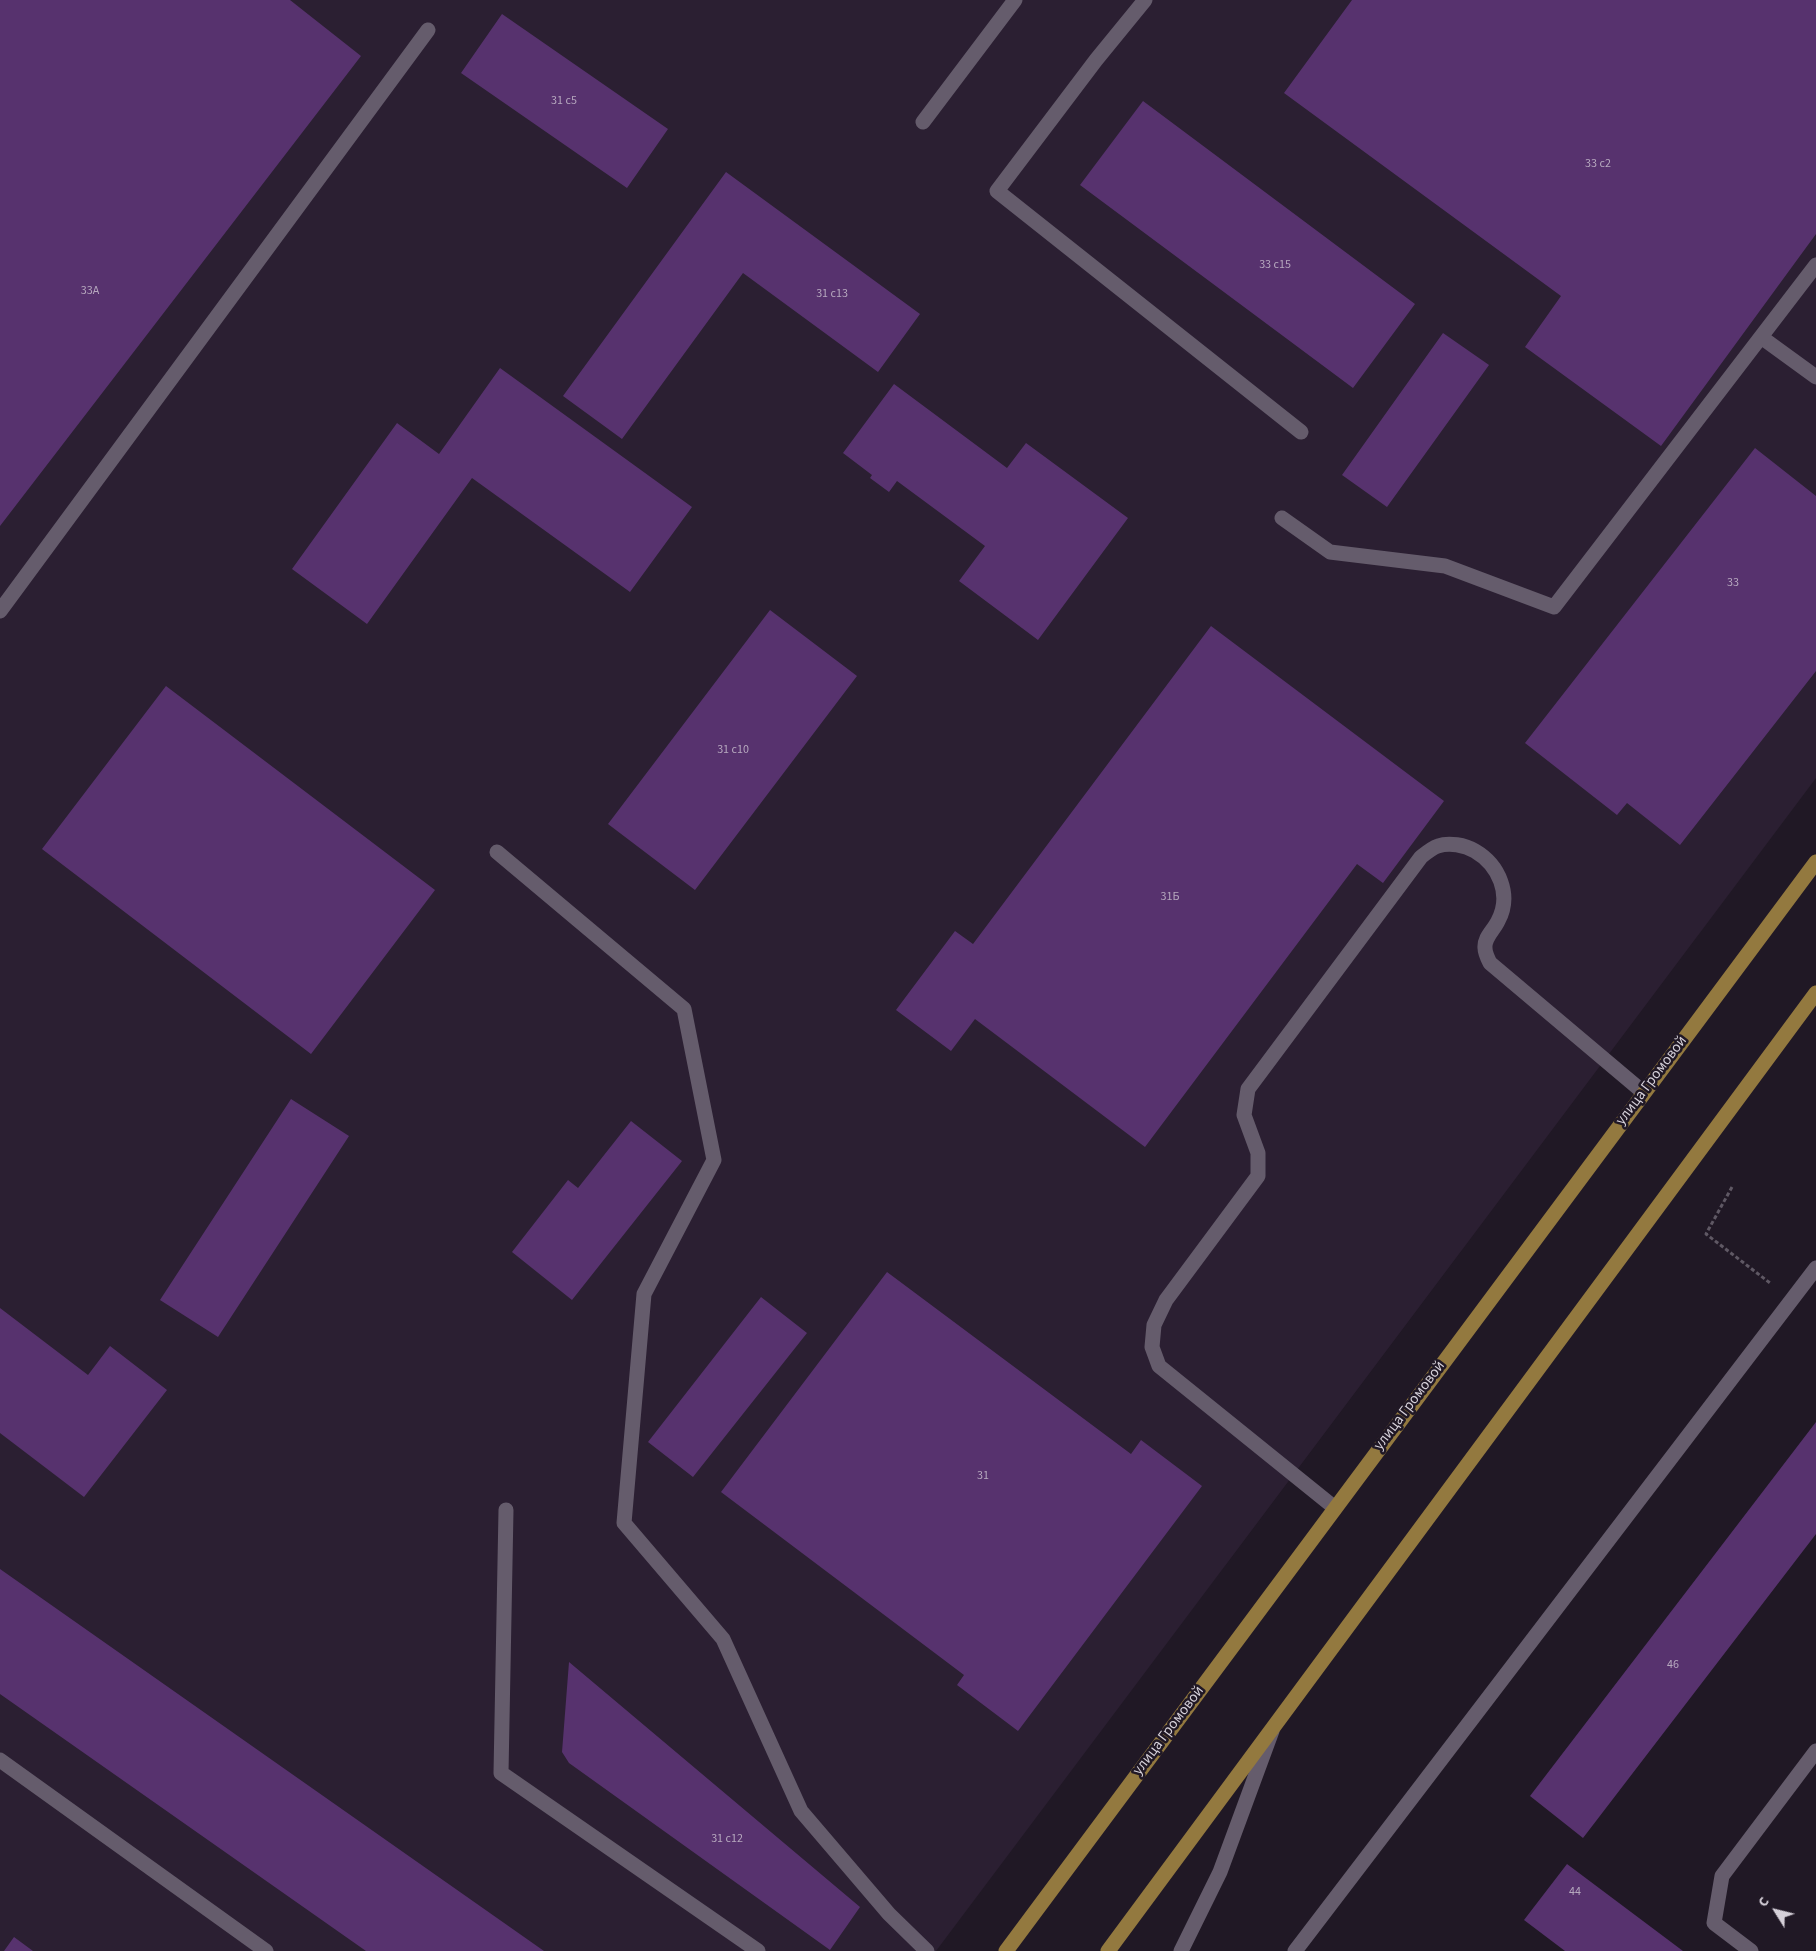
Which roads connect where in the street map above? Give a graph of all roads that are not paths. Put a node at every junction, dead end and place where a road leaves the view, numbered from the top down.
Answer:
1 (1015, 0) edge
2 (1145, 0) edge
3 (428, 30) dead end
4 (924, 122) dead end
5 (1816, 265) edge
6 (1761, 336) junction
7 (1816, 377) edge
8 (1302, 432) dead end
9 (1282, 518) dead end
10 (0, 611) edge
11 (497, 852) dead end
12 (1816, 862) edge
13 (1816, 993) edge
14 (1643, 1092) junction
15 (1815, 1271) edge
16 (1334, 1508) junction
17 (506, 1510) dead end
18 (1275, 1723) junction
19 (1816, 1751) edge
20 (0, 1760) edge
21 (266, 1951) edge
22 (758, 1951) edge
23 (927, 1951) edge
24 (1006, 1951) edge
25 (1108, 1951) edge
26 (1181, 1951) edge
27 (1295, 1951) edge
28 (1751, 1951) edge

1 - 4 street
2 - 8 street
3 - 10 street
5 - 6 street
6 - 7 street
6 - 9 street
11 - 23 street
12 - 14 main road, улица Громовой
13 - 18 main road
14 - 16 main road, улица Громовой
14 - 16 street
15 - 27 street
16 - 24 main road, улица Громовой
17 - 22 street
18 - 25 main road
18 - 26 street
19 - 28 street
20 - 21 street

